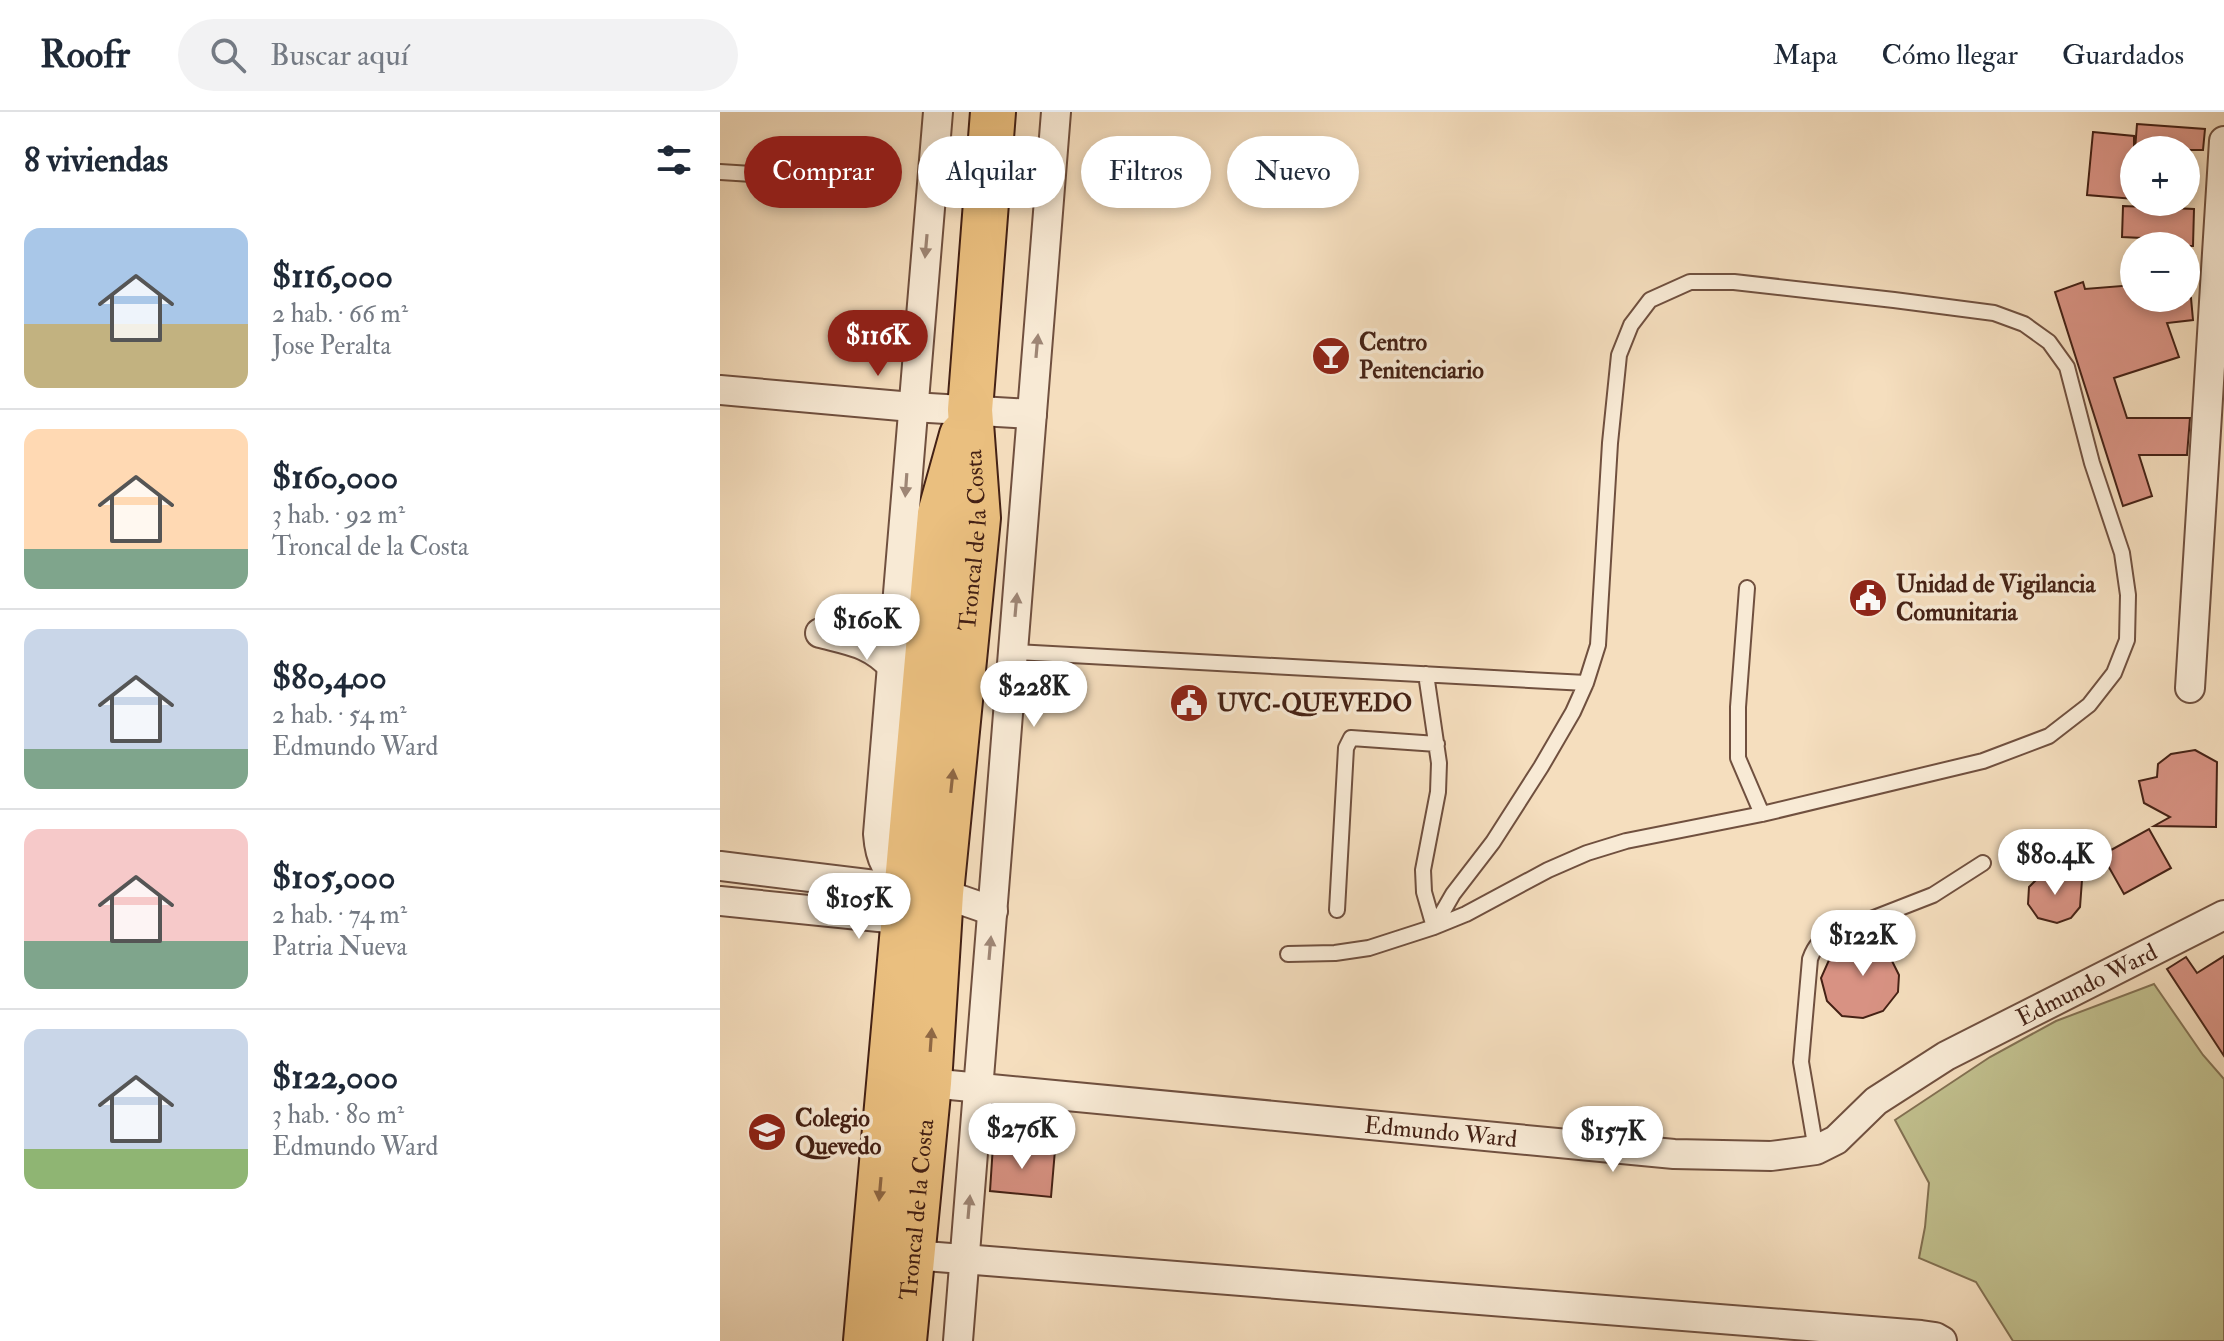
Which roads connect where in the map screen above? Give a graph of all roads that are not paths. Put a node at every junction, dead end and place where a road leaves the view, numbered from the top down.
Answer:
1 (938, 112) edge
2 (993, 112) edge
3 (1056, 112) edge
4 (2224, 141) edge
5 (720, 172) edge
6 (744, 174) edge
7 (720, 390) edge
8 (912, 407) junction
9 (970, 410) junction
10 (1032, 414) junction
11 (1747, 588) dead end
12 (897, 612) junction
13 (1014, 652) junction
14 (893, 667) junction
15 (1426, 674) junction
16 (1586, 683) junction
17 (2190, 688) dead end
18 (1437, 744) junction
19 (1762, 814) junction
20 (1983, 863) dead end
21 (720, 866) edge
22 (720, 901) edge
23 (923, 906) junction
24 (1337, 910) dead end
25 (993, 911) junction
26 (2224, 915) edge
27 (1434, 927) junction
28 (1288, 954) dead end
29 (929, 1083) junction
30 (979, 1087) junction
31 (1816, 1150) junction
32 (912, 1255) junction
33 (965, 1258) junction
34 (866, 1341) edge
35 (904, 1341) edge
36 (958, 1341) edge
37 (1942, 1341) edge

1 -> 8 street
2 - 9 highway, Troncal de la Costa
10 -> 3 street
4 - 17 street
5 - 6 lane
7 - 8 street
8 - 9 street
8 -> 12 street
9 - 10 street
9 - 23 highway, Troncal de la Costa
13 -> 10 street
11 - 19 lane
12 - 14 street
12 - 14 street
13 - 15 lane
13 - 25 street
14 - 23 street
15 - 16 lane
15 - 18 lane
16 - 19 lane
16 - 27 lane
18 - 24 lane
18 - 27 lane
19 - 27 lane
20 - 31 lane
21 - 23 street
22 - 23 street
23 - 25 street
29 -> 23 highway, Troncal de la Costa
23 -> 34 highway, Troncal de la Costa
30 -> 25 street
26 - 31 street, Edmundo Ward
27 - 28 lane
29 - 30 street, Edmundo Ward
29 - 32 highway, Troncal de la Costa
30 - 31 street, Edmundo Ward
33 -> 30 street
32 - 33 street
32 - 35 highway, Troncal de la Costa
33 - 36 street
33 - 37 street

